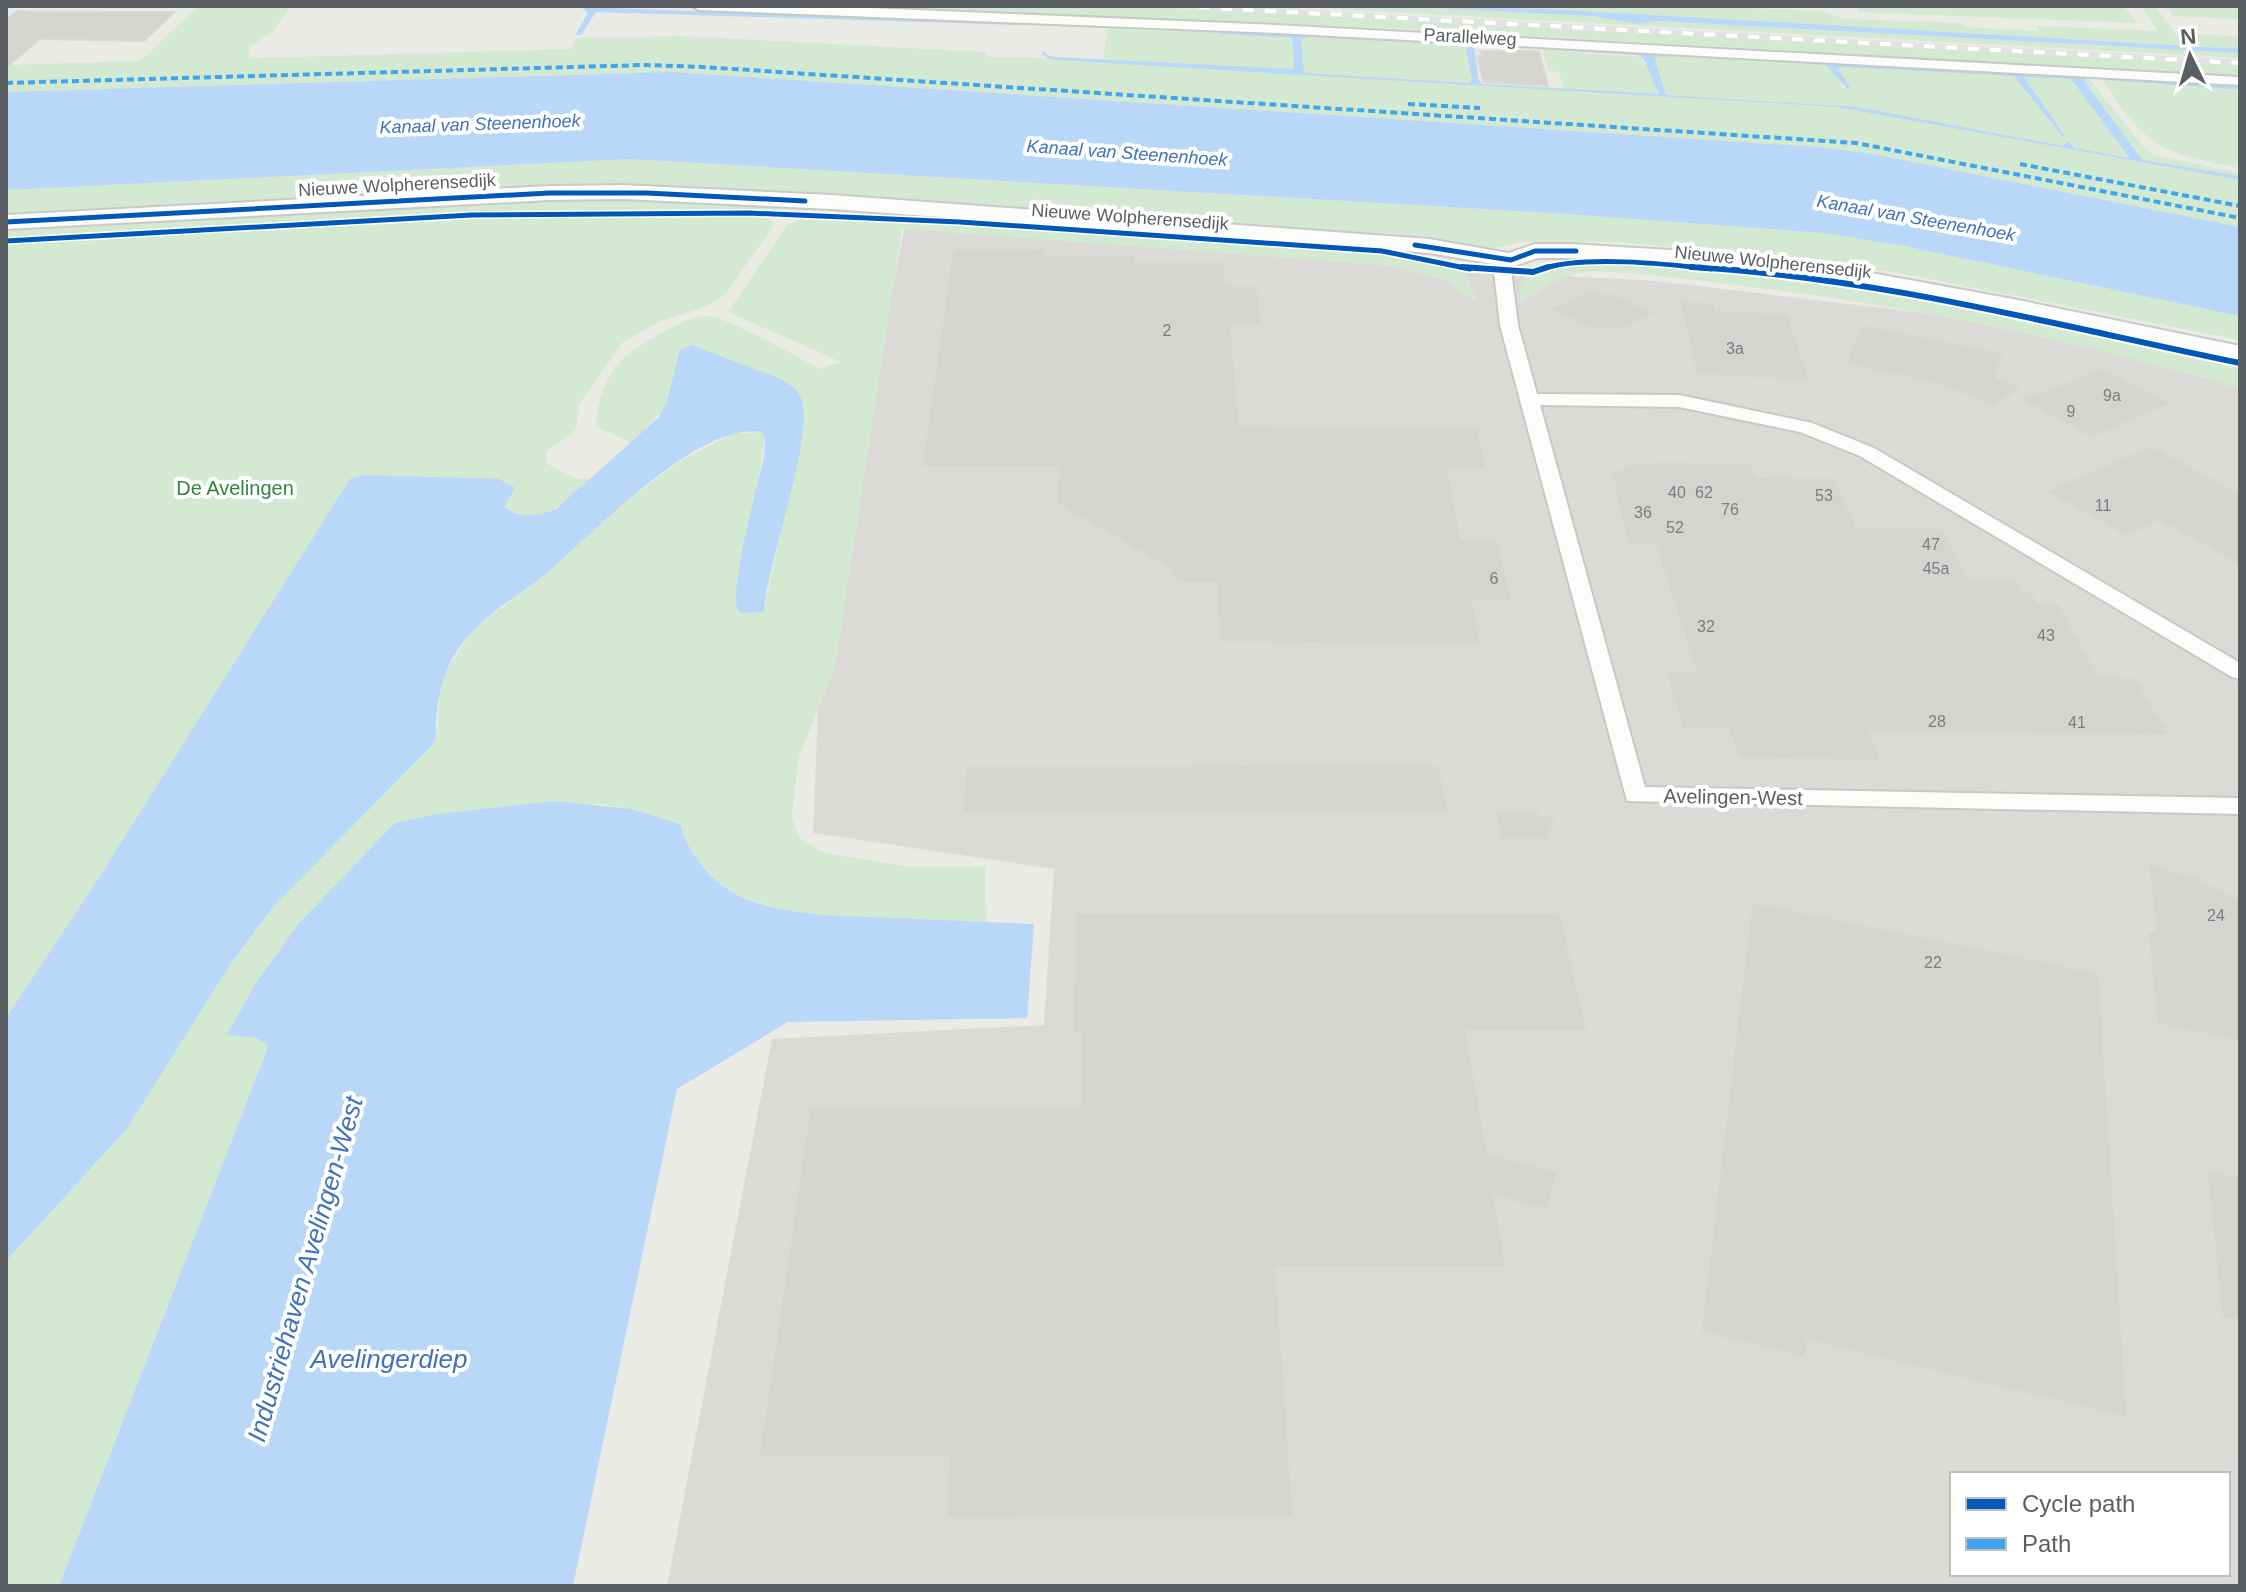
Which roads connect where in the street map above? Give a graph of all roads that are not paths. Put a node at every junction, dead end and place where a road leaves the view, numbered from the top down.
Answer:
1 (699, 6) edge
2 (2240, 81) edge
3 (6, 222) edge
4 (1506, 266) junction
5 (2240, 354) edge
6 (1528, 399) junction
7 (2240, 672) edge
8 (2240, 806) edge

1 - 2 street, Parallelweg
3 - 4 street, Nieuwe Wolpherensedijk
4 - 5 street, Nieuwe Wolpherensedijk
4 - 6 street, Avelingen-West
6 - 7 street
6 - 8 street, Avelingen-West

